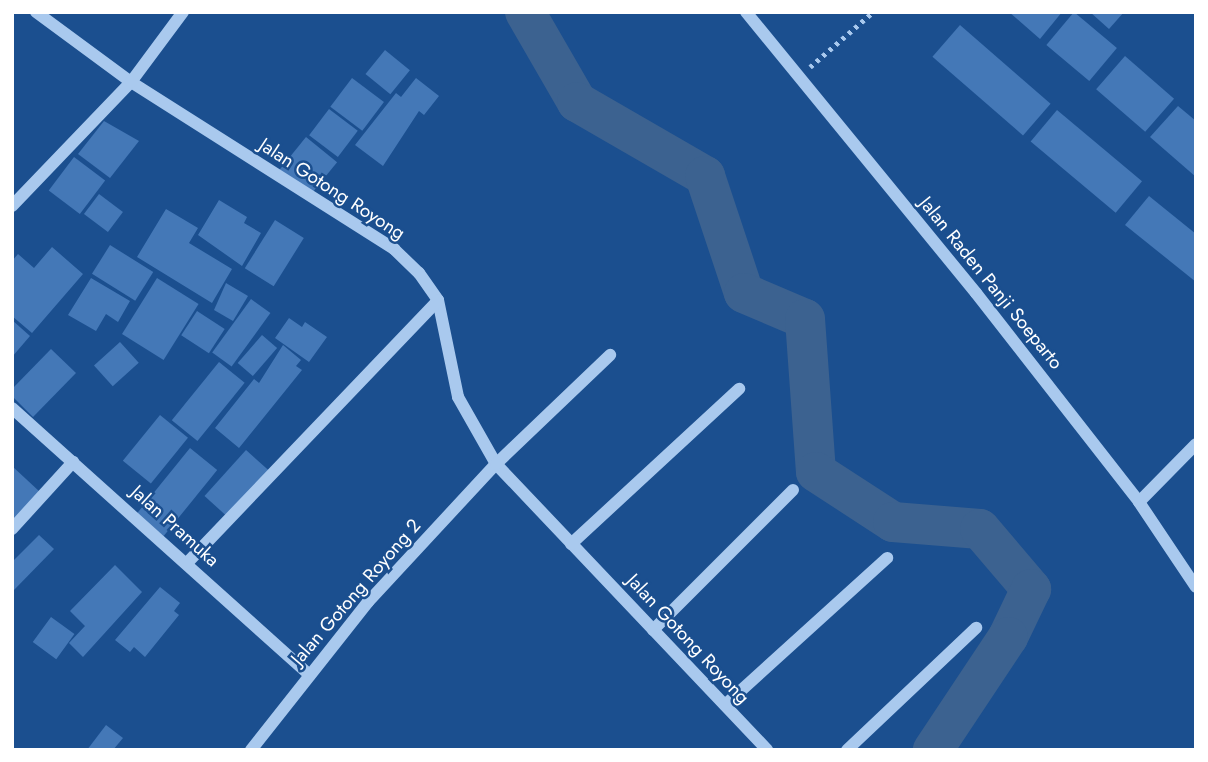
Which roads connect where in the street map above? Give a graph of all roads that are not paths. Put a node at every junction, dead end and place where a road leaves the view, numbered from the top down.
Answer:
1 (36, 12) edge
2 (183, 12) edge
3 (746, 12) edge
4 (131, 82) junction
5 (12, 206) edge
6 (438, 300) junction
7 (610, 355) dead end
8 (739, 389) dead end
9 (12, 408) edge
10 (1196, 444) edge
11 (73, 462) junction
12 (496, 464) junction
13 (793, 490) dead end
14 (1139, 502) junction
15 (12, 529) edge
16 (571, 544) junction
17 (887, 558) dead end
18 (188, 562) junction
19 (1196, 587) edge
20 (976, 628) dead end
21 (653, 630) junction
22 (310, 675) junction
23 (725, 705) junction
24 (251, 750) edge
25 (766, 750) edge
26 (847, 750) edge

1 - 4 street, Jalan Gotong Royong
2 - 4 street
3 - 14 street, Jalan Raden Panji Soeparto
4 - 5 street
4 - 6 street, Jalan Gotong Royong
6 - 12 street, Jalan Gotong Royong
6 - 18 street
7 - 12 street, Jalan Gotong Royong 2
8 - 16 street
9 - 11 street, Jalan Pramuka
10 - 14 street
11 - 15 street
11 - 18 street, Jalan Pramuka
12 - 16 street, Jalan Gotong Royong
12 - 22 street, Jalan Gotong Royong 2
13 - 21 street
14 - 19 street, Jalan Raden Panji Soeparto
16 - 21 street, Jalan Gotong Royong
17 - 23 street
18 - 22 street, Jalan Pramuka
20 - 26 street
21 - 23 street, Jalan Gotong Royong
22 - 24 street, Jalan Gotong Royong 2
23 - 25 street, Jalan Gotong Royong

